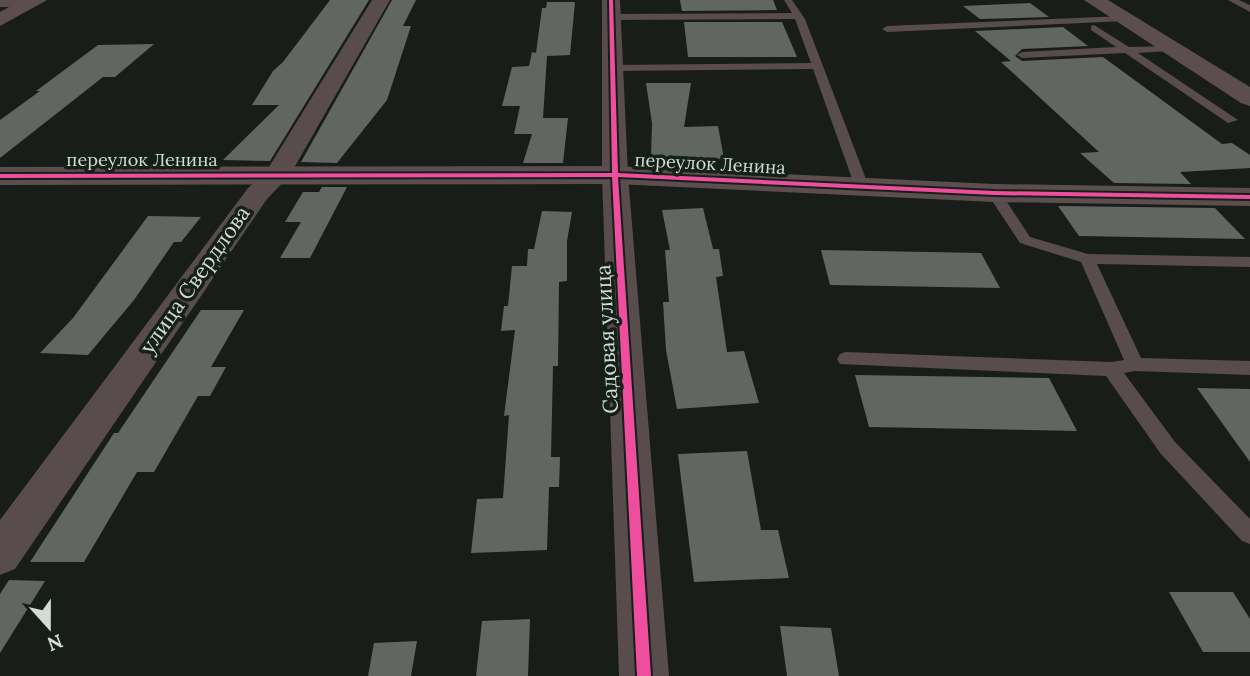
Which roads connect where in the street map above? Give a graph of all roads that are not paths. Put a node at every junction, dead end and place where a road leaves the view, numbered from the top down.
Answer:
1 (382, 0) edge
2 (788, 0) edge
3 (1094, 0) edge
4 (1232, 0) edge
5 (36, 1) edge
6 (0, 2) edge
7 (611, 9) edge
8 (1250, 9) edge
9 (798, 16) junction
10 (1123, 19) junction
11 (0, 20) edge
12 (887, 29) dead end
13 (1094, 29) dead end
14 (1170, 48) junction
15 (1126, 50) junction
16 (1022, 55) dead end
17 (817, 66) junction
18 (613, 68) junction
19 (1250, 99) edge
20 (1232, 120) dead end
21 (277, 175) junction
22 (615, 175) junction
23 (0, 176) edge
24 (862, 187) junction
25 (994, 193) junction
26 (1246, 200) edge
27 (1087, 259) junction
28 (1250, 262) edge
29 (846, 359) dead end
30 (1135, 364) junction
31 (1250, 368) edge
32 (1111, 369) junction
33 (1250, 534) edge
34 (0, 555) edge
35 (644, 676) edge

1 - 21 street, улица Свердлова
2 - 9 lane
3 - 10 street
4 - 8 lane
5 - 6 street
5 - 11 street
7 - 9 lane
7 - 18 street, Садовая улица
9 - 17 lane
10 - 12 lane
10 - 14 street
13 - 15 lane
14 - 15 lane
14 - 19 street
15 - 16 lane
15 - 20 lane
17 - 18 lane
17 - 24 lane
18 - 22 street, Садовая улица
21 - 22 street, переулок Ленина
21 - 23 street, переулок Ленина
21 - 34 street, улица Свердлова
22 - 24 street, переулок Ленина
22 - 35 street, Садовая улица
24 - 25 street, переулок Ленина
25 - 26 street, переулок Ленина
25 - 27 lane
27 - 28 lane
27 - 30 lane
29 - 32 lane
30 - 31 lane
30 - 32 lane
32 - 33 lane

